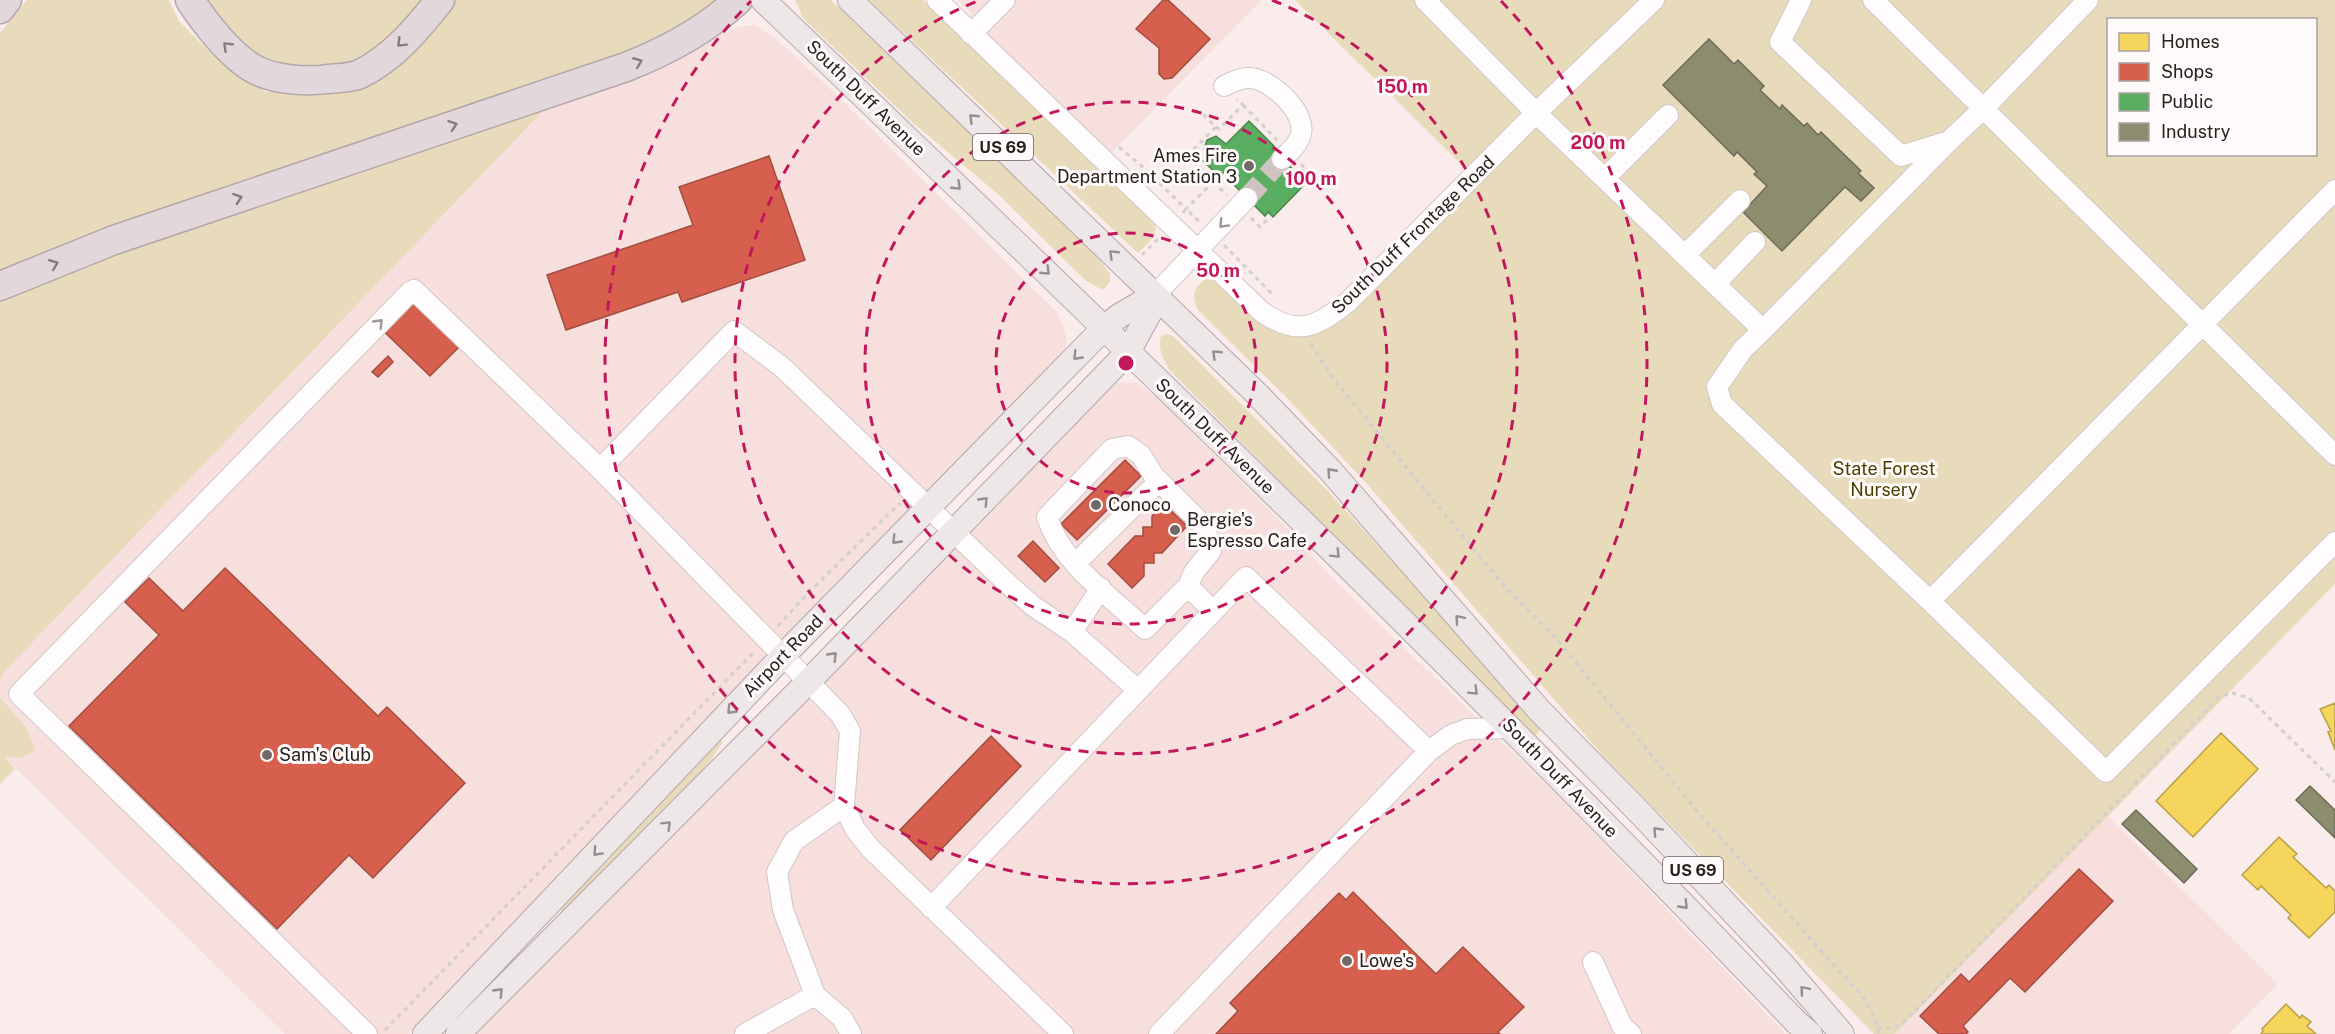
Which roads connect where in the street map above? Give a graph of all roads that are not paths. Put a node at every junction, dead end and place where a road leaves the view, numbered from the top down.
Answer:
1 (7, 0) edge
2 (190, 0) edge
3 (440, 0) edge
4 (738, 0) edge
5 (763, 0) edge
6 (850, 0) edge
7 (937, 0) edge
8 (1005, 0) edge
9 (1425, 0) edge
10 (1654, 0) edge
11 (1801, 0) edge
12 (1873, 0) edge
13 (2088, 0) edge
14 (0, 9) edge
15 (971, 34) junction
16 (1224, 86) road end
17 (1984, 108) junction
18 (1536, 113) junction
19 (1668, 115) dead end
20 (1949, 141) junction
21 (1286, 156) tunnel mouth
22 (1605, 178) junction
23 (2335, 190) edge
24 (1247, 198) tunnel mouth
25 (1740, 200) dead end
26 (1755, 242) dead end
27 (1198, 250) junction
28 (1685, 255) junction
29 (1715, 284) junction
30 (0, 286) edge
31 (1155, 294) junction
32 (2203, 324) junction
33 (1104, 328) junction
34 (1763, 330) junction
35 (1128, 352) junction
36 (2335, 455) edge
37 (600, 469) junction
38 (1159, 481) junction
39 (928, 507) junction
40 (954, 533) junction
41 (2335, 542) edge
42 (1076, 564) junction
43 (1188, 586) junction
44 (1101, 588) junction
45 (1930, 601) junction
46 (1213, 611) junction
47 (1072, 632) junction
48 (782, 657) junction
49 (807, 683) junction
50 (1138, 690) junction
51 (1511, 728) junction
52 (1429, 751) junction
53 (844, 806) junction
54 (931, 908) junction
55 (1593, 962) dead end
56 (815, 995) junction
57 (468, 1030) edge
58 (1622, 1031) edge
59 (376, 1032) edge
60 (425, 1034) edge
61 (745, 1034) edge
62 (851, 1034) edge
63 (1063, 1034) edge
64 (1159, 1034) edge
65 (1810, 1034) edge
66 (1842, 1034) edge

1 - 14 highway
3 -> 2 highway
30 -> 4 highway
5 -> 33 main road, South Duff Avenue / US 69
31 -> 6 main road, South Duff Avenue / US 69
7 - 15 street, South Duff Frontage Road
8 - 15 street
9 - 18 street
10 - 18 street, South Duff Frontage Road
11 - 20 street
12 - 17 street
13 - 17 street
15 - 27 street, South Duff Frontage Road
16 - 21 street
17 - 20 street
17 - 32 street
18 - 22 street
18 - 27 street, South Duff Frontage Road
19 - 22 street
20 - 34 street
22 - 28 street
23 - 32 street
24 -> 27 street, Airport Road
25 - 28 street
26 - 29 street
27 - 31 street, Airport Road
28 - 29 street
29 - 34 street
31 - 33 main road, Airport Road
31 - 35 main road, Airport Road
66 -> 31 main road, South Duff Avenue / US 69
32 - 36 street
32 - 45 street
33 - 35 main road, South Duff Avenue / US 69
33 -> 39 main road, Airport Road
34 - 45 street
40 -> 35 main road, Airport Road
35 -> 51 main road, South Duff Avenue / US 69
37 - 39 street
37 - 48 street
59 -> 37 street
38 - 42 street
38 - 42 street
38 - 43 street
39 - 40 street
39 -> 48 main road, Airport Road
40 - 47 street
49 -> 40 main road, Airport Road
41 - 45 street
42 - 44 street
43 - 44 street
43 - 46 street
44 - 47 street
46 - 50 street
46 - 52 street
47 - 50 street
48 - 49 street
48 -> 60 main road, Airport Road
49 - 53 street
57 -> 49 main road, Airport Road
50 - 54 street
51 - 52 street
51 -> 65 main road, South Duff Avenue / US 69
52 - 64 street
53 - 54 street
53 - 56 street
54 - 63 street
55 - 58 street
56 - 61 street
56 - 62 street

